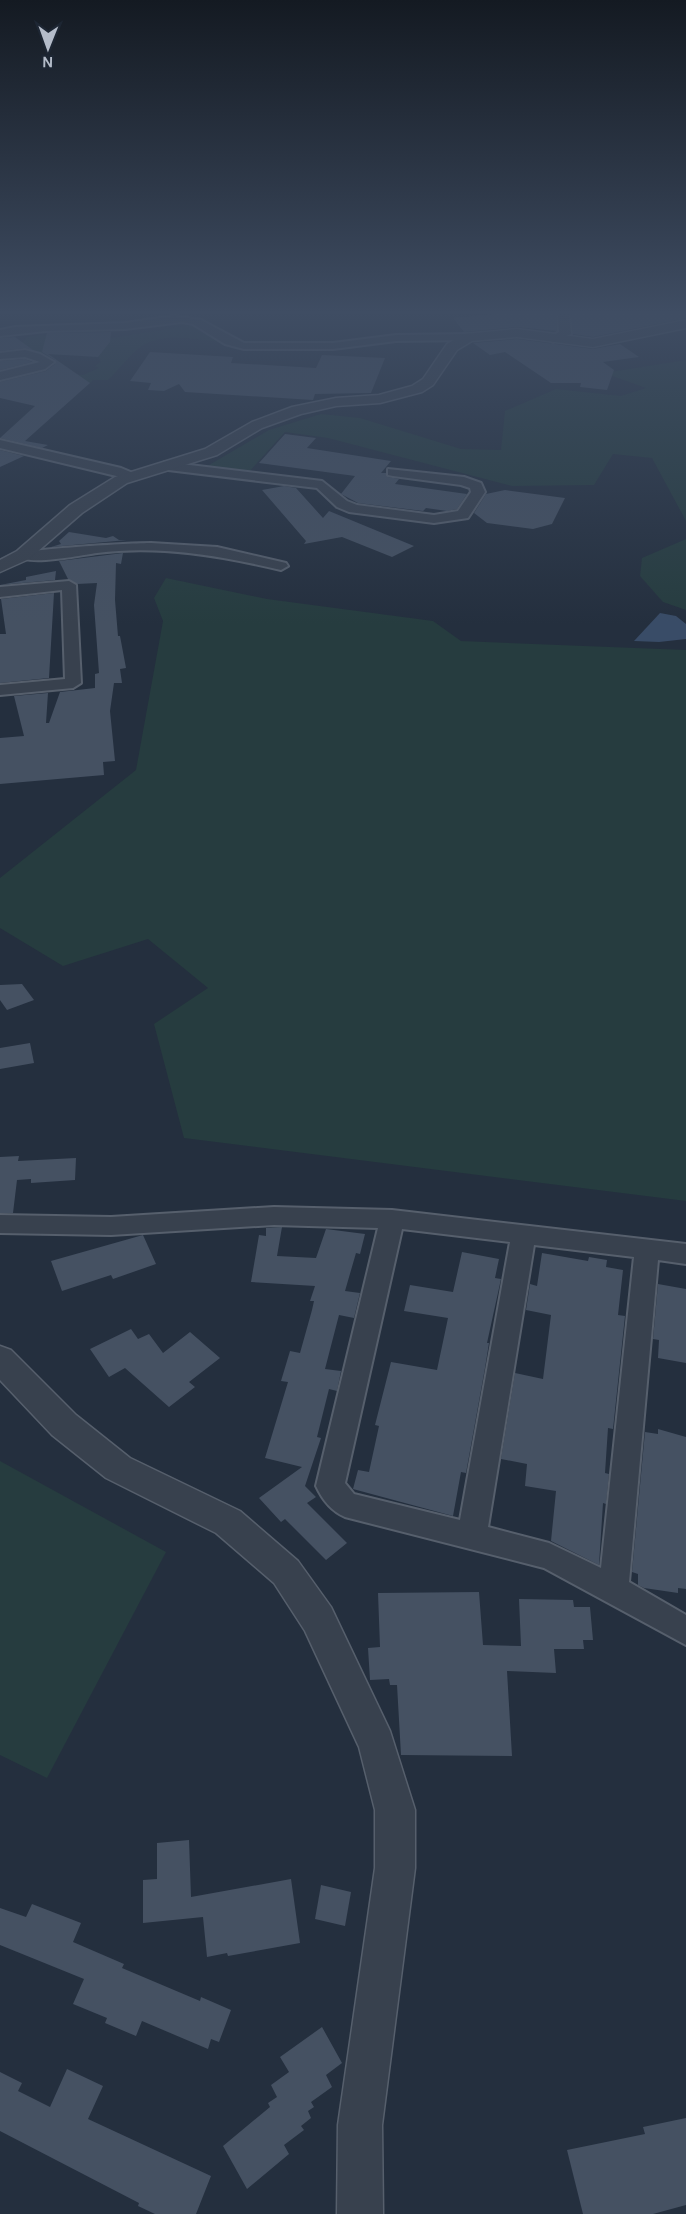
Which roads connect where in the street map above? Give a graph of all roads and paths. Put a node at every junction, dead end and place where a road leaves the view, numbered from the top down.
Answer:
1 (277, 417) edge
2 (0, 444) edge
3 (165, 466) junction
4 (393, 472) dead end
5 (133, 476) junction
6 (23, 555) junction
7 (281, 566) dead end
8 (0, 567) edge
9 (0, 592) edge
10 (0, 690) edge
11 (392, 1220) junction
12 (0, 1224) edge
13 (523, 1236) junction
14 (647, 1250) junction
15 (686, 1254) edge
16 (0, 1359) edge
17 (472, 1535) junction
18 (614, 1589) junction
19 (686, 1630) edge
20 (360, 2214) edge

1 - 3 street
2 - 5 street
3 - 4 street
3 - 5 street
5 - 6 street
6 - 7 street
6 - 8 street
9 - 10 street
11 - 12 street
11 - 13 street
11 - 17 street
13 - 14 street
13 - 17 street
14 - 15 street
14 - 18 street
16 - 20 street
17 - 18 street
18 - 19 street

